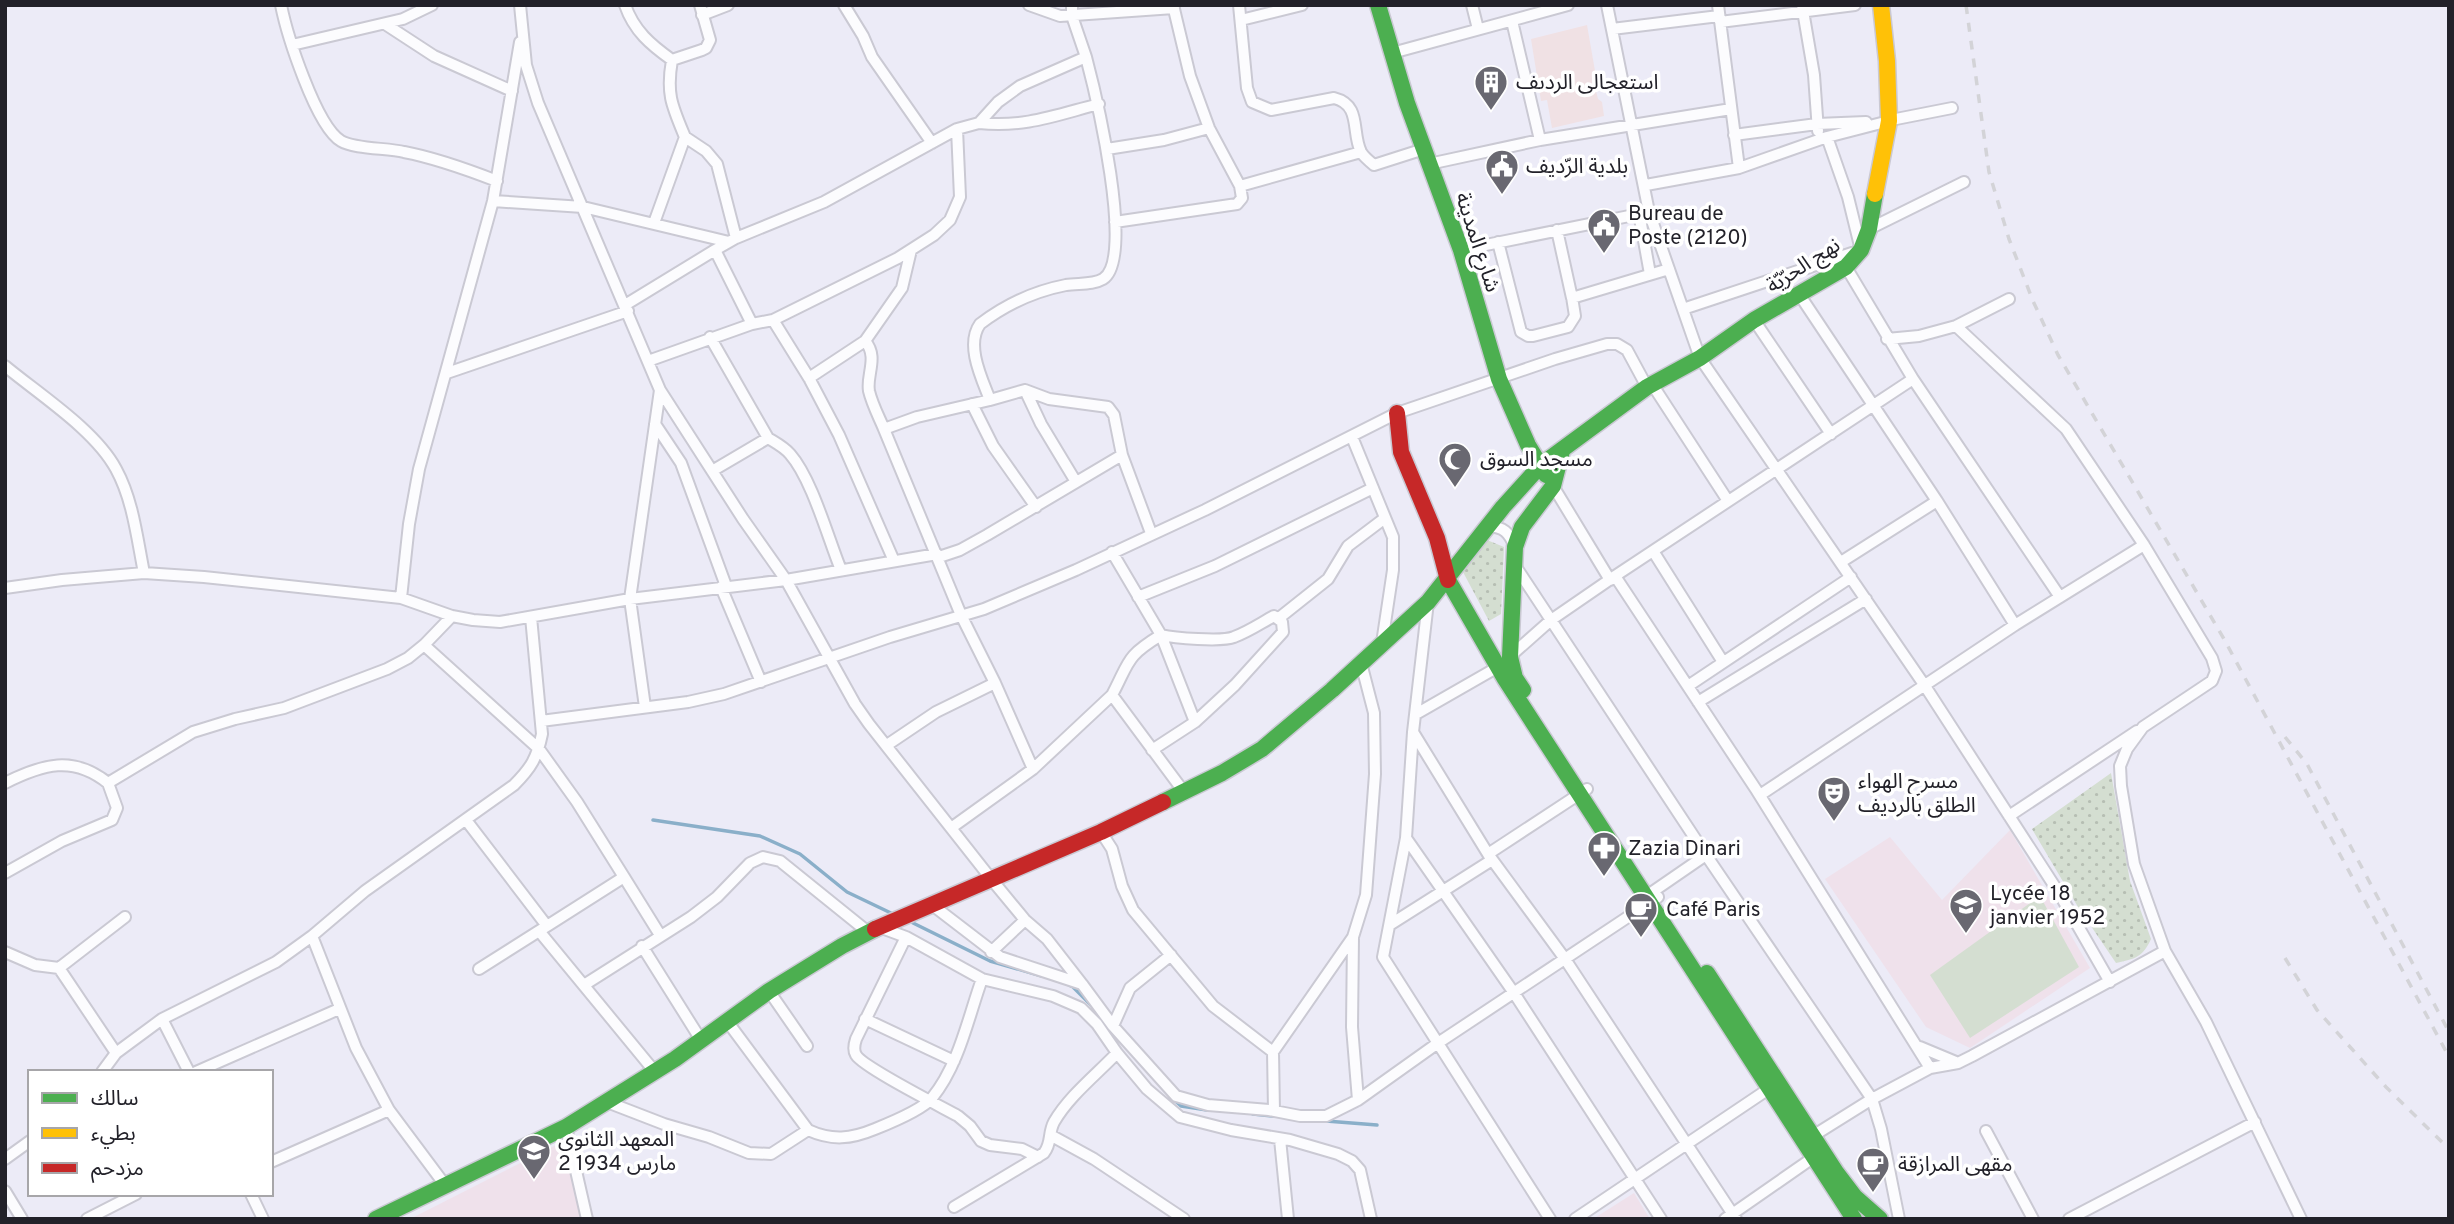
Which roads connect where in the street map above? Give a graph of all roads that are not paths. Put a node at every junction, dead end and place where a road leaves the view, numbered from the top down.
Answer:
1 (281, 5) edge
2 (432, 5) edge
3 (520, 5) edge
4 (625, 5) edge
5 (728, 5) edge
6 (844, 5) edge
7 (1029, 5) edge
8 (1239, 5) edge
9 (1302, 5) edge
10 (1378, 5) edge
11 (1472, 5) edge
12 (1568, 5) edge
13 (1607, 5) edge
14 (1855, 5) edge
15 (1881, 5) edge
16 (1173, 7) edge
17 (1802, 8) edge
18 (701, 10) edge
19 (1072, 10) edge
20 (1719, 14) edge
21 (1241, 20) junction
22 (1511, 21) junction
23 (385, 24) junction
24 (522, 29) junction
25 (1478, 29) junction
26 (1612, 29) junction
27 (292, 45) junction
28 (1392, 53) junction
29 (1086, 57) junction
30 (672, 60) junction
31 (512, 91) junction
32 (1099, 104) junction
33 (1952, 108) dead end
34 (1731, 109) junction
35 (1889, 121) junction
36 (979, 123) junction
37 (1817, 124) junction
38 (1631, 125) junction
39 (1209, 128) junction
40 (957, 129) junction
41 (1734, 135) junction
42 (685, 137) junction
43 (1823, 139) junction
44 (1540, 140) junction
45 (933, 143) junction
46 (1107, 149) junction
47 (1361, 152) junction
48 (1426, 156) junction
49 (1739, 168) junction
50 (497, 181) junction
51 (1964, 182) dead end
52 (1242, 185) junction
53 (1646, 185) junction
54 (493, 201) junction
55 (583, 207) junction
56 (1644, 213) junction
57 (1115, 222) junction
58 (654, 223) junction
59 (1869, 229) junction
60 (1557, 230) junction
61 (733, 240) junction
62 (1498, 242) junction
63 (715, 250) junction
64 (911, 250) junction
65 (1461, 250) junction
66 (1861, 250) junction
67 (1846, 267) junction
68 (1668, 269) junction
69 (1650, 274) junction
70 (1798, 295) junction
71 (1572, 297) junction
72 (2009, 299) dead end
73 (626, 308) junction
74 (1683, 309) junction
75 (773, 320) junction
76 (1754, 320) junction
77 (752, 324) junction
78 (1956, 326) junction
79 (710, 337) junction
80 (1887, 339) junction
81 (865, 341) junction
82 (1700, 358) junction
83 (648, 361) junction
84 (5, 366) edge
85 (447, 373) junction
86 (810, 378) junction
87 (1499, 379) junction
88 (1913, 379) junction
89 (1649, 385) junction
90 (660, 390) junction
91 (1025, 390) junction
92 (990, 400) junction
93 (972, 404) junction
94 (1871, 406) junction
95 (1394, 415) junction
96 (655, 424) junction
97 (884, 429) junction
98 (1831, 434) junction
99 (1355, 435) junction
100 (768, 438) junction
101 (1562, 452) junction
102 (1122, 455) junction
103 (1541, 465) junction
104 (1777, 469) junction
105 (712, 471) junction
106 (1076, 482) junction
107 (1553, 486) junction
108 (1373, 488) junction
109 (1728, 501) junction
110 (1937, 501) junction
111 (1036, 507) junction
112 (1385, 518) junction
113 (1488, 526) junction
114 (1151, 533) junction
115 (2144, 545) junction
116 (1515, 547) junction
117 (1653, 551) junction
118 (1112, 552) junction
119 (938, 555) junction
120 (894, 561) junction
121 (1841, 562) junction
122 (1514, 564) junction
123 (841, 570) junction
124 (145, 573) junction
125 (1446, 577) junction
126 (1612, 578) junction
127 (1851, 578) junction
128 (786, 580) junction
129 (723, 587) junction
130 (5, 588) edge
131 (1138, 597) junction
132 (2060, 597) junction
133 (401, 598) junction
134 (630, 598) junction
135 (1866, 599) junction
136 (1428, 602) junction
137 (961, 615) junction
138 (452, 616) junction
139 (531, 617) junction
140 (1279, 618) junction
141 (1551, 620) junction
142 (2015, 625) junction
143 (1774, 628) junction
144 (1161, 635) junction
145 (1386, 640) junction
146 (424, 645) junction
147 (1787, 646) junction
148 (830, 656) junction
149 (1504, 662) junction
150 (1723, 662) junction
151 (1361, 663) junction
152 (761, 682) junction
153 (995, 683) junction
154 (1688, 686) junction
155 (1925, 686) junction
156 (1112, 695) junction
157 (1698, 702) junction
158 (645, 707) junction
159 (1416, 714) junction
160 (541, 721) junction
161 (1195, 722) junction
162 (2143, 727) junction
163 (1413, 732) junction
164 (887, 745) junction
165 (539, 749) junction
166 (1152, 750) junction
167 (1033, 769) junction
168 (5, 783) edge
169 (108, 783) junction
170 (1184, 792) junction
171 (1583, 792) junction
172 (1760, 795) junction
173 (2009, 816) junction
174 (466, 820) junction
175 (951, 828) junction
176 (1101, 832) junction
177 (1406, 838) junction
178 (1706, 855) junction
179 (1490, 857) junction
180 (5, 873) edge
181 (624, 877) junction
182 (992, 880) junction
183 (1444, 891) junction
184 (1652, 897) junction
185 (928, 906) junction
186 (125, 917) dead end
187 (1025, 920) junction
188 (1391, 924) junction
189 (879, 927) junction
190 (543, 929) junction
191 (660, 935) junction
192 (312, 936) junction
193 (906, 937) junction
194 (1353, 937) junction
195 (642, 946) junction
196 (991, 951) junction
197 (2165, 951) junction
198 (5, 952) edge
199 (1171, 955) junction
200 (1565, 959) junction
201 (59, 968) junction
202 (479, 968) dead end
203 (982, 979) junction
204 (2110, 982) junction
205 (1082, 984) junction
206 (584, 985) junction
207 (769, 991) junction
208 (1514, 993) junction
209 (339, 1009) junction
210 (162, 1019) junction
211 (865, 1019) junction
212 (727, 1021) junction
213 (1113, 1026) junction
214 (701, 1040) junction
215 (1438, 1043) junction
216 (807, 1046) dead end
217 (1920, 1047) junction
218 (1273, 1052) junction
219 (1117, 1053) junction
220 (116, 1054) junction
221 (954, 1062) junction
222 (1958, 1063) junction
223 (1930, 1068) junction
224 (104, 1070) edge
225 (188, 1070) edge
226 (201, 1070) edge
227 (654, 1072) junction
228 (1772, 1086) junction
229 (1871, 1099) junction
230 (931, 1100) junction
231 (1359, 1100) junction
232 (607, 1102) junction
233 (389, 1110) junction
234 (1274, 1111) junction
235 (2255, 1122) junction
236 (566, 1127) junction
237 (808, 1130) junction
238 (1986, 1132) dead end
239 (1052, 1136) junction
240 (1280, 1139) junction
241 (1808, 1139) junction
242 (28, 1142) edge
243 (1687, 1146) junction
244 (1818, 1154) junction
245 (1038, 1157) junction
246 (5, 1159) edge
247 (273, 1161) edge
248 (1634, 1180) junction
249 (445, 1185) junction
250 (5, 1191) edge
251 (132, 1196) edge
252 (252, 1196) edge
253 (954, 1208) dead end
254 (1731, 1217) edge
255 (22, 1219) edge
256 (87, 1219) edge
257 (263, 1219) edge
258 (376, 1219) edge
259 (587, 1219) edge
260 (1184, 1219) edge
261 (1288, 1219) edge
262 (1371, 1219) edge
263 (1550, 1219) edge
264 (1575, 1219) edge
265 (1661, 1219) edge
266 (1854, 1219) edge
267 (1880, 1219) edge
268 (1899, 1219) edge
269 (2033, 1219) edge
270 (2069, 1219) edge
271 (2301, 1219) edge

1 - 27 street
2 - 23 street
3 - 24 street
4 - 30 street
5 - 18 street
6 - 45 street
7 - 19 street
8 - 21 street
9 - 21 street
10 - 28 street, شارع المدينة
11 - 25 street
12 - 22 street
13 - 26 street
14 - 17 street
15 - 35 street, نهج الحرّيّة
16 - 19 street
16 - 39 street
17 - 20 street
17 - 37 street
18 - 30 street
19 - 29 street
20 - 26 street
20 - 34 street
21 - 47 street
22 - 25 street
22 - 44 street
23 - 27 street
23 - 31 street
24 - 31 street
24 - 55 street
25 - 28 street
26 - 38 street
27 - 50 street
28 - 48 street, شارع المدينة
29 - 32 street
29 - 36 street
30 - 42 street
31 - 50 street
32 - 36 street
32 - 46 street
33 - 35 street
34 - 38 street
34 - 41 street
35 - 37 street
35 - 43 street
35 - 59 street, نهج الحرّيّة
36 - 40 street
37 - 41 street
37 - 43 street
38 - 44 street
38 - 53 street
39 - 46 street
39 - 52 street
40 - 45 street
40 - 64 street
41 - 49 street
42 - 58 street
42 - 61 street
43 - 49 street
43 - 66 street
44 - 48 street
45 - 61 street
46 - 57 street
47 - 48 street
47 - 52 street
48 - 65 street, شارع المدينة
49 - 53 street
50 - 54 street
51 - 59 street
52 - 57 street
53 - 56 street
54 - 55 street
54 - 85 street
55 - 58 street
55 - 73 street
56 - 60 street
56 - 68 street
56 - 69 street
57 - 92 street
58 - 61 street
59 - 66 street, نهج الحرّيّة
60 - 62 street
60 - 71 street
61 - 63 street
62 - 65 street
62 - 71 street
63 - 73 street
63 - 77 street
64 - 75 street
64 - 81 street
65 - 87 street, شارع المدينة
66 - 67 street, نهج الحرّيّة
66 - 74 street
67 - 70 street, نهج الحرّيّة
67 - 80 street
68 - 69 street
68 - 74 street
69 - 71 street
70 - 76 street, نهج الحرّيّة
70 - 94 street
72 - 78 street
73 - 83 street
73 - 85 street
74 - 82 street
75 - 77 street
75 - 86 street
76 - 82 street, نهج الحرّيّة
76 - 98 street
77 - 79 street
78 - 80 street
78 - 115 street
79 - 83 street
79 - 100 street
80 - 88 street
81 - 86 street
81 - 97 street
82 - 89 street, نهج الحرّيّة
82 - 104 street
83 - 90 street
84 - 124 street
85 - 133 street
86 - 120 street
87 - 89 street
87 - 95 street
87 - 103 street, شارع المدينة
88 - 94 street
88 - 132 street
89 - 101 street, نهج الحرّيّة
89 - 109 street
90 - 96 street
90 - 105 street
91 - 92 street
91 - 102 street
91 - 106 street
92 - 93 street
93 - 97 street
93 - 111 street
94 - 98 street
94 - 110 street
95 - 99 street
95 - 125 street
96 - 129 street
96 - 134 street
97 - 119 street
98 - 104 street
99 - 108 street
99 - 114 street
100 - 105 street
100 - 123 street
101 - 103 street, نهج الحرّيّة
101 - 107 street
102 - 106 street
102 - 114 street
103 - 107 street, شارع المدينة
103 - 113 street, نهج الحرّيّة
104 - 109 street
104 - 121 street
105 - 128 street
106 - 111 street
107 - 116 street
107 - 126 street
108 - 112 street
108 - 131 street
109 - 117 street
110 - 121 street
110 - 142 street
111 - 119 street
112 - 140 street
112 - 145 street
113 - 116 street
113 - 125 street, نهج الحرّيّة
114 - 118 street
115 - 132 street
115 - 162 street
116 - 122 street
117 - 126 street
117 - 150 street
118 - 131 street
118 - 137 street
119 - 120 street
119 - 137 street
120 - 123 street
121 - 127 street
122 - 141 street
122 - 149 street
123 - 128 street
124 - 130 street
124 - 133 street
125 - 136 street, نهج الحرّيّة
125 - 149 street
126 - 141 street
126 - 154 street
127 - 135 street
127 - 143 street
128 - 129 street
128 - 148 street
129 - 134 street
129 - 152 street
131 - 144 street
132 - 142 street
133 - 138 street
134 - 139 street
134 - 158 street
135 - 147 street
135 - 155 street
136 - 145 street, نهج الحرّيّة
136 - 159 street
137 - 148 street
137 - 153 street
138 - 139 street
138 - 146 street
139 - 160 street
140 - 144 street
140 - 161 street
141 - 149 street
141 - 178 street
142 - 155 street
143 - 147 street
143 - 150 street
144 - 156 street
144 - 161 street
145 - 151 street, نهج الحرّيّة
146 - 165 street
146 - 169 street
147 - 157 street
148 - 152 street
148 - 164 street
149 - 159 street
149 - 171 street
150 - 154 street
151 - 170 street, نهج الحرّيّة
151 - 194 street
152 - 158 street
153 - 164 street
153 - 167 street
154 - 157 street
155 - 172 street
155 - 173 street
156 - 166 street
156 - 167 street
157 - 172 street
158 - 160 street
159 - 163 street
160 - 165 street
161 - 166 street
162 - 173 street
162 - 197 street
163 - 177 street
163 - 179 street
164 - 175 street
165 - 174 street
165 - 181 street
166 - 170 street
167 - 175 street
168 - 169 street
169 - 180 street
170 - 176 street, نهج الحرّيّة
171 - 179 street
171 - 184 street
172 - 217 street
173 - 204 street
174 - 190 street
174 - 192 street
175 - 182 street
176 - 182 street, نهج الحرّيّة
176 - 199 street
177 - 183 street
177 - 188 street
178 - 184 street
178 - 229 street
179 - 183 street
179 - 200 street
181 - 190 street
181 - 191 street
182 - 185 street, نهج الحرّيّة
182 - 187 street
183 - 188 street
183 - 208 street
184 - 200 street
184 - 228 street
185 - 189 street, نهج الحرّيّة
185 - 196 street
186 - 201 street
187 - 196 street
187 - 205 street
188 - 215 street
189 - 191 street
189 - 193 street
189 - 207 street, نهج الحرّيّة
190 - 202 street
190 - 206 street
191 - 195 street
192 - 209 street
192 - 210 street
193 - 203 street
193 - 211 street
194 - 218 street
194 - 231 street
195 - 206 street
195 - 214 street
196 - 205 street
197 - 204 street
197 - 235 street
198 - 201 street
199 - 213 street
199 - 218 street
200 - 208 street
200 - 243 street
201 - 220 street
203 - 219 street
203 - 221 street
204 - 222 street
205 - 213 street
206 - 227 street
207 - 212 street, نهج الحرّيّة
207 - 216 street
208 - 215 street
208 - 248 street
209 - 226 street
209 - 233 street
210 - 220 street
210 - 225 street
211 - 221 street
211 - 230 street
212 - 214 street, نهج الحرّيّة
212 - 237 street
213 - 234 street
214 - 227 street, نهج الحرّيّة
215 - 231 street
215 - 263 street
217 - 222 street
217 - 223 street
218 - 234 street
219 - 239 street
219 - 240 street
220 - 224 street
221 - 230 street
222 - 223 street
223 - 229 street
227 - 232 street, نهج الحرّيّة
228 - 241 street
228 - 243 street
229 - 241 street
229 - 268 street
230 - 237 street
230 - 245 street
231 - 234 street
232 - 236 street, نهج الحرّيّة
232 - 237 street
233 - 247 street
233 - 249 street
235 - 270 street
235 - 271 street
236 - 249 street, نهج الحرّيّة
236 - 259 street
238 - 269 street
239 - 245 street
239 - 260 street
240 - 261 street
240 - 262 street
241 - 244 street
242 - 246 street
243 - 248 street
243 - 254 street
244 - 254 street
244 - 266 street
244 - 267 street
245 - 253 street
248 - 264 street
248 - 265 street
249 - 258 street, نهج الحرّيّة
250 - 255 street
251 - 256 street
252 - 257 street

